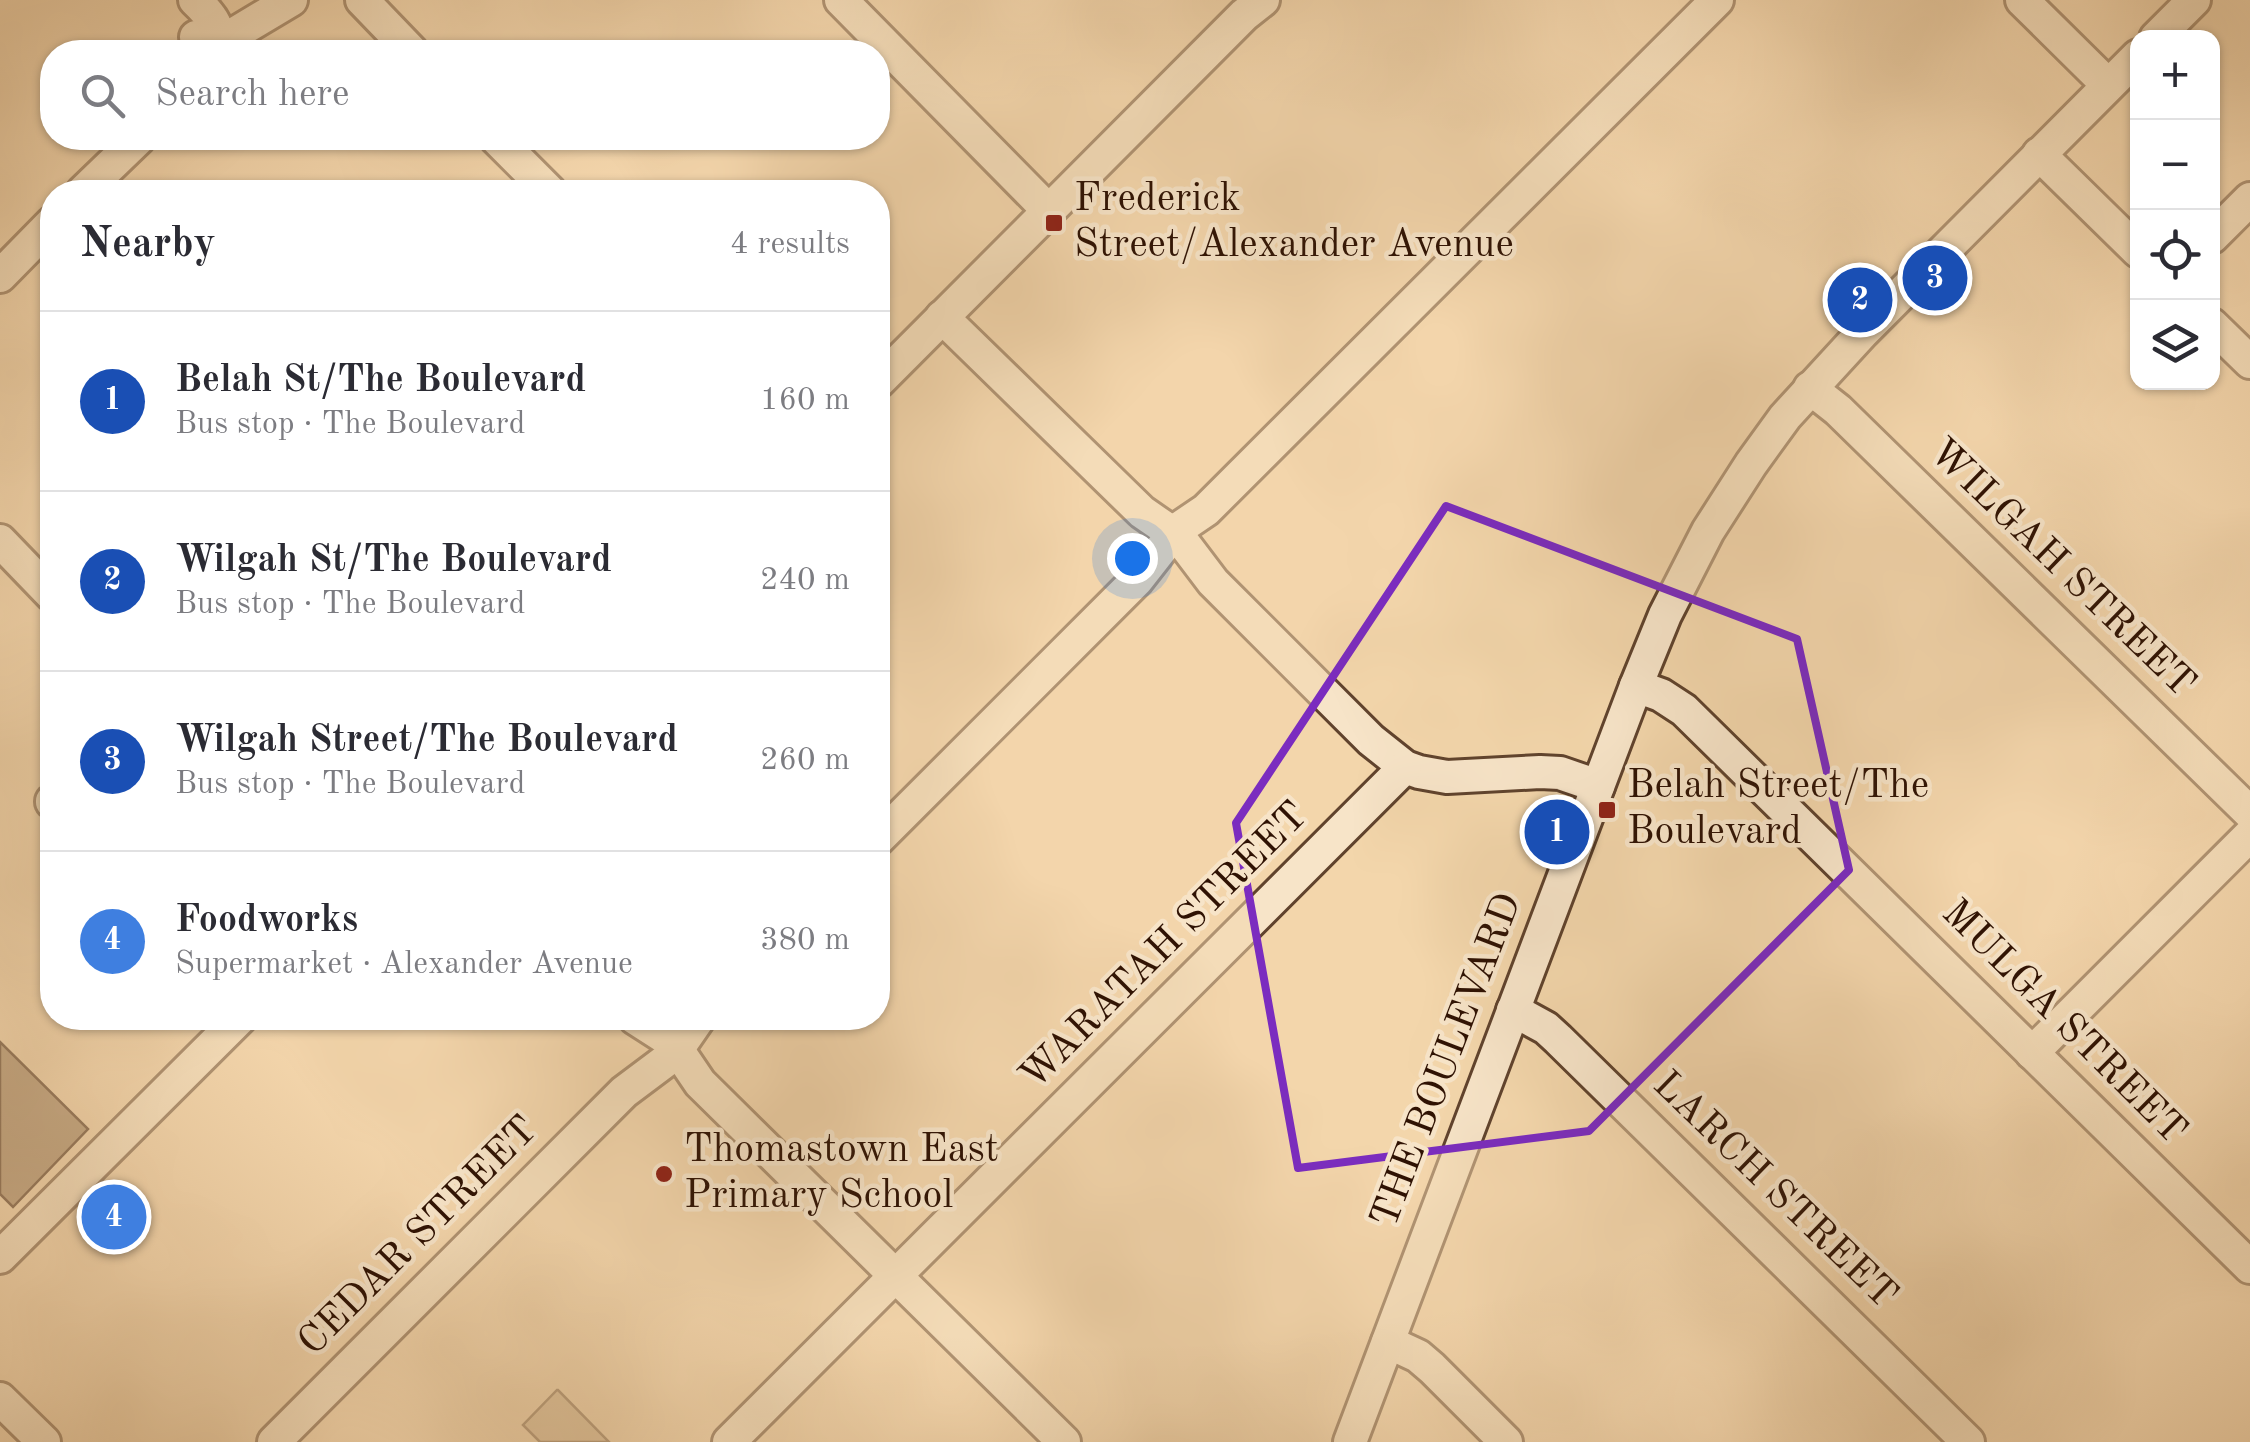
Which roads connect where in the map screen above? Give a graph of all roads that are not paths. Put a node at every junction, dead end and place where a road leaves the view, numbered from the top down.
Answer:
1 (179, 0) edge
2 (261, 0) edge
3 (291, 0) edge
4 (841, 0) edge
5 (1717, 0) edge
6 (2022, 0) edge
7 (2194, 0) edge
8 (362, 2) edge
9 (1254, 5) edge
10 (2164, 30) edge
11 (207, 34) edge
12 (400, 40) edge
13 (880, 40) edge
14 (890, 50) edge
15 (2130, 64) edge
16 (2108, 86) junction
17 (126, 150) edge
18 (508, 150) edge
19 (2040, 154) junction
20 (95, 180) edge
21 (538, 180) edge
22 (2250, 199) edge
23 (1048, 210) junction
24 (2220, 229) edge
25 (40, 236) edge
26 (2130, 243) edge
27 (0, 276) edge
28 (942, 317) junction
29 (2220, 333) edge
30 (2250, 362) edge
31 (890, 370) edge
32 (1810, 388) junction
33 (0, 542) edge
34 (1173, 544) junction
35 (40, 583) edge
36 (1636, 686) junction
37 (1405, 767) junction
38 (1598, 786) junction
39 (2250, 813) edge
40 (890, 826) edge
41 (2250, 835) edge
42 (1514, 1010) junction
43 (228, 1030) edge
44 (660, 1043) edge
45 (2032, 1053) junction
46 (0, 1257) edge
47 (2250, 1267) edge
48 (896, 1276) junction
49 (1388, 1342) junction
50 (0, 1399) edge
51 (44, 1442) edge
52 (274, 1442) edge
53 (729, 1442) edge
54 (1064, 1442) edge
55 (1350, 1442) edge
56 (1506, 1442) edge
57 (1968, 1442) edge

1 - 11 street
2 - 11 street
3 - 11 street
4 - 13 street
5 - 34 street
6 - 16 street
7 - 10 street
8 - 12 street
9 - 23 street
14 - 23 street
15 - 16 street, THE BOULEVARD
16 - 19 street, THE BOULEVARD
17 - 20 street
18 - 21 street
19 - 26 street
19 - 32 street, THE BOULEVARD
22 - 24 street
23 - 28 street
25 - 27 street
28 - 31 street
28 - 34 street
29 - 30 street
32 - 36 street, THE BOULEVARD
32 - 39 street, WILGAH STREET
33 - 35 street
34 - 37 street
34 - 40 street
36 - 38 street, THE BOULEVARD
36 - 45 street, MULGA STREET
37 - 38 street
37 - 48 street, WARATAH STREET
38 - 42 street, THE BOULEVARD
41 - 45 street
42 - 49 street, THE BOULEVARD
42 - 57 street, LARCH STREET
43 - 46 street
44 - 48 street
44 - 52 street, CEDAR STREET
45 - 47 street, MULGA STREET
48 - 53 street, WARATAH STREET
48 - 54 street
49 - 55 street, THE BOULEVARD
49 - 56 street
50 - 51 street

